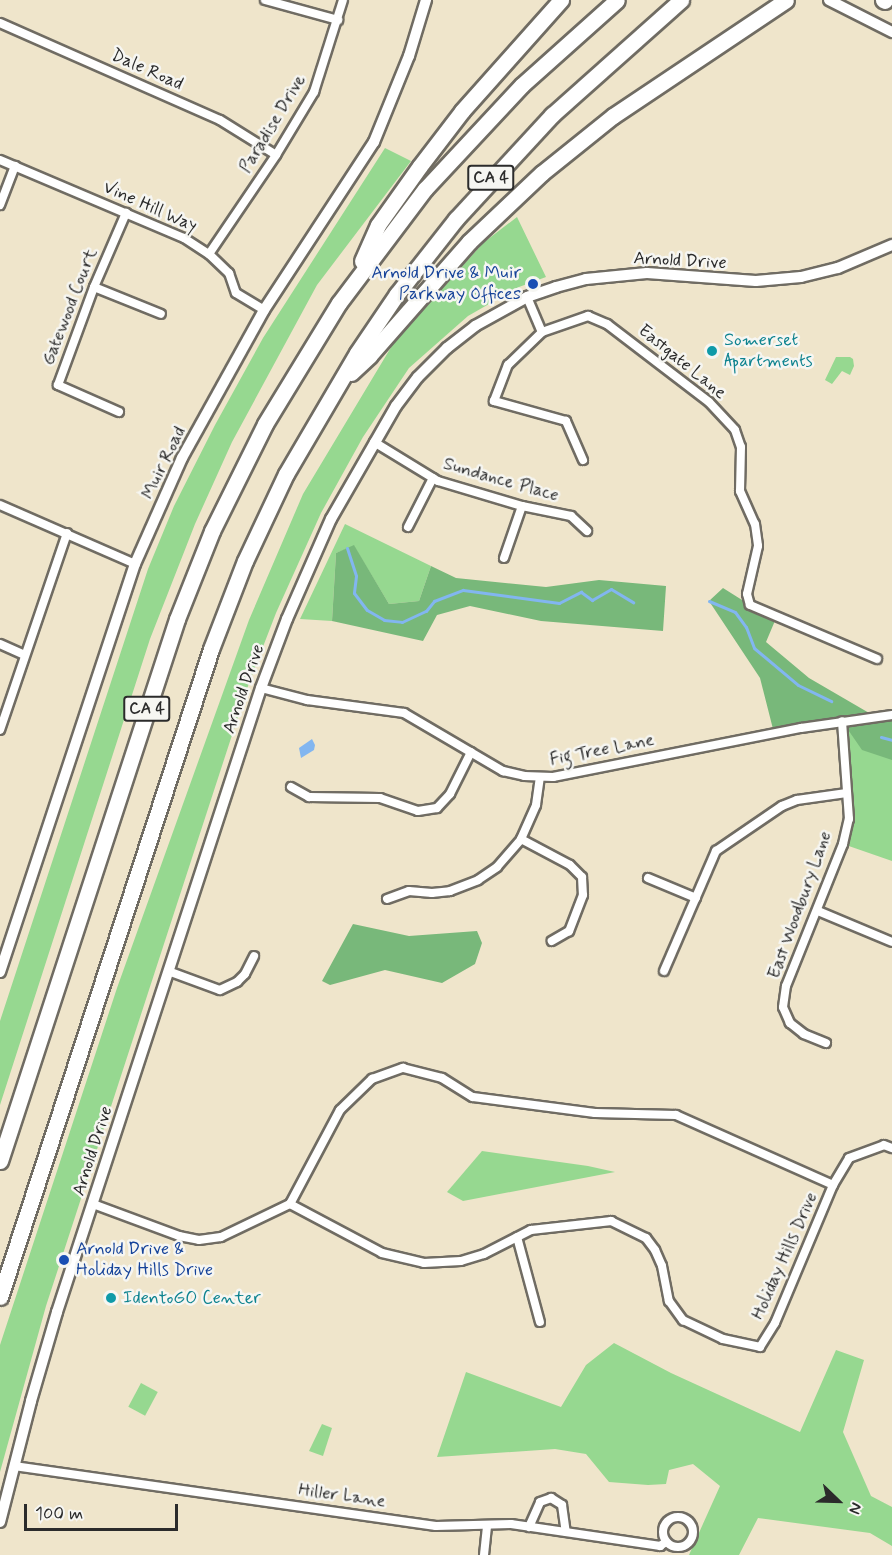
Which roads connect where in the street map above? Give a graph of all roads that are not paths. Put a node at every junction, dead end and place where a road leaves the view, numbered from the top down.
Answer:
1 (266, 0) edge
2 (343, 0) edge
3 (426, 0) edge
4 (561, 0) edge
5 (616, 0) edge
6 (681, 0) edge
7 (786, 0) edge
8 (828, 0) edge
9 (338, 20) junction
10 (0, 23) edge
11 (892, 32) edge
12 (276, 155) junction
13 (0, 160) edge
14 (15, 166) junction
15 (0, 205) edge
16 (126, 213) junction
17 (892, 245) edge
18 (209, 254) junction
19 (353, 283) junction
20 (94, 287) junction
21 (527, 297) junction
22 (264, 310) junction
23 (161, 314) dead end
24 (542, 332) junction
25 (335, 387) junction
26 (119, 412) dead end
27 (374, 442) junction
28 (583, 460) dead end
29 (434, 478) junction
30 (0, 505) edge
31 (522, 506) junction
32 (408, 527) dead end
33 (586, 531) dead end
34 (67, 533) junction
35 (504, 558) dead end
36 (135, 564) junction
37 (0, 644) edge
38 (25, 655) junction
39 (877, 659) dead end
40 (261, 688) junction
41 (892, 715) edge
42 (842, 721) junction
43 (0, 730) edge
44 (471, 752) junction
45 (540, 777) junction
46 (291, 787) dead end
47 (847, 793) junction
48 (521, 839) junction
49 (648, 878) dead end
50 (696, 898) junction
51 (387, 899) dead end
52 (818, 911) junction
53 (552, 941) dead end
54 (892, 942) edge
55 (254, 956) dead end
56 (168, 971) junction
57 (664, 971) dead end
58 (0, 972) edge
59 (826, 1043) dead end
60 (892, 1148) edge
61 (0, 1161) edge
62 (833, 1185) junction
63 (93, 1204) junction
64 (290, 1204) junction
65 (517, 1237) junction
66 (0, 1297) edge
67 (540, 1322) dead end
68 (14, 1466) junction
69 (0, 1522) edge
70 (487, 1525) junction
71 (529, 1527) junction
72 (566, 1532) junction
73 (666, 1542) dead end
74 (484, 1555) edge

1 - 9 street
2 - 9 street, Paradise Drive
3 - 22 street, Muir Road
4 - 19 highway
5 - 19 highway, CA 4
6 - 25 highway, CA 4
7 - 25 highway
8 - 11 street
9 - 12 street, Paradise Drive
10 - 12 street, Dale Road
12 - 18 street, Paradise Drive
13 - 14 street, Vine Hill Way
14 - 15 street
14 - 16 street, Vine Hill Way
16 - 18 street, Vine Hill Way
16 - 20 street, Gatewood Court
17 - 21 street, Arnold Drive
18 - 22 street, Vine Hill Way
19 - 61 highway, CA 4
20 - 23 street
20 - 26 street, Gatewood Court
21 - 24 street
21 - 27 street, Arnold Drive
22 - 36 street, Muir Road
24 - 28 street, Eastgate Lane
24 - 39 street, Eastgate Lane
25 - 66 highway, CA 4
27 - 29 street, Sundance Place
27 - 40 street, Arnold Drive
29 - 31 street, Sundance Place
29 - 32 street
30 - 34 street
31 - 33 street, Sundance Place
31 - 35 street
34 - 36 street
34 - 38 street
36 - 58 street, Muir Road
37 - 38 street
38 - 43 street
40 - 44 street, Fig Tree Lane
40 - 56 street, Arnold Drive
41 - 42 street, Fig Tree Lane
42 - 45 street, Fig Tree Lane
42 - 47 street, East Woodbury Lane
44 - 45 street, Fig Tree Lane
44 - 46 street
45 - 48 street
47 - 50 street
47 - 52 street, East Woodbury Lane
48 - 51 street
48 - 53 street
49 - 50 street
50 - 57 street
52 - 54 street
52 - 59 street, East Woodbury Lane
55 - 56 street
56 - 63 street, Arnold Drive
60 - 62 street
62 - 64 street, Holiday Hills Drive
62 - 65 street, Holiday Hills Drive
63 - 64 street
63 - 68 street, Arnold Drive
64 - 65 street, Holiday Hills Drive
65 - 67 street
68 - 69 street, Arnold Drive
68 - 70 street, Hiller Lane
70 - 71 street, Hiller Lane
70 - 74 street
71 - 72 street, Hiller Lane
71 - 72 street
72 - 73 street, Hiller Lane

